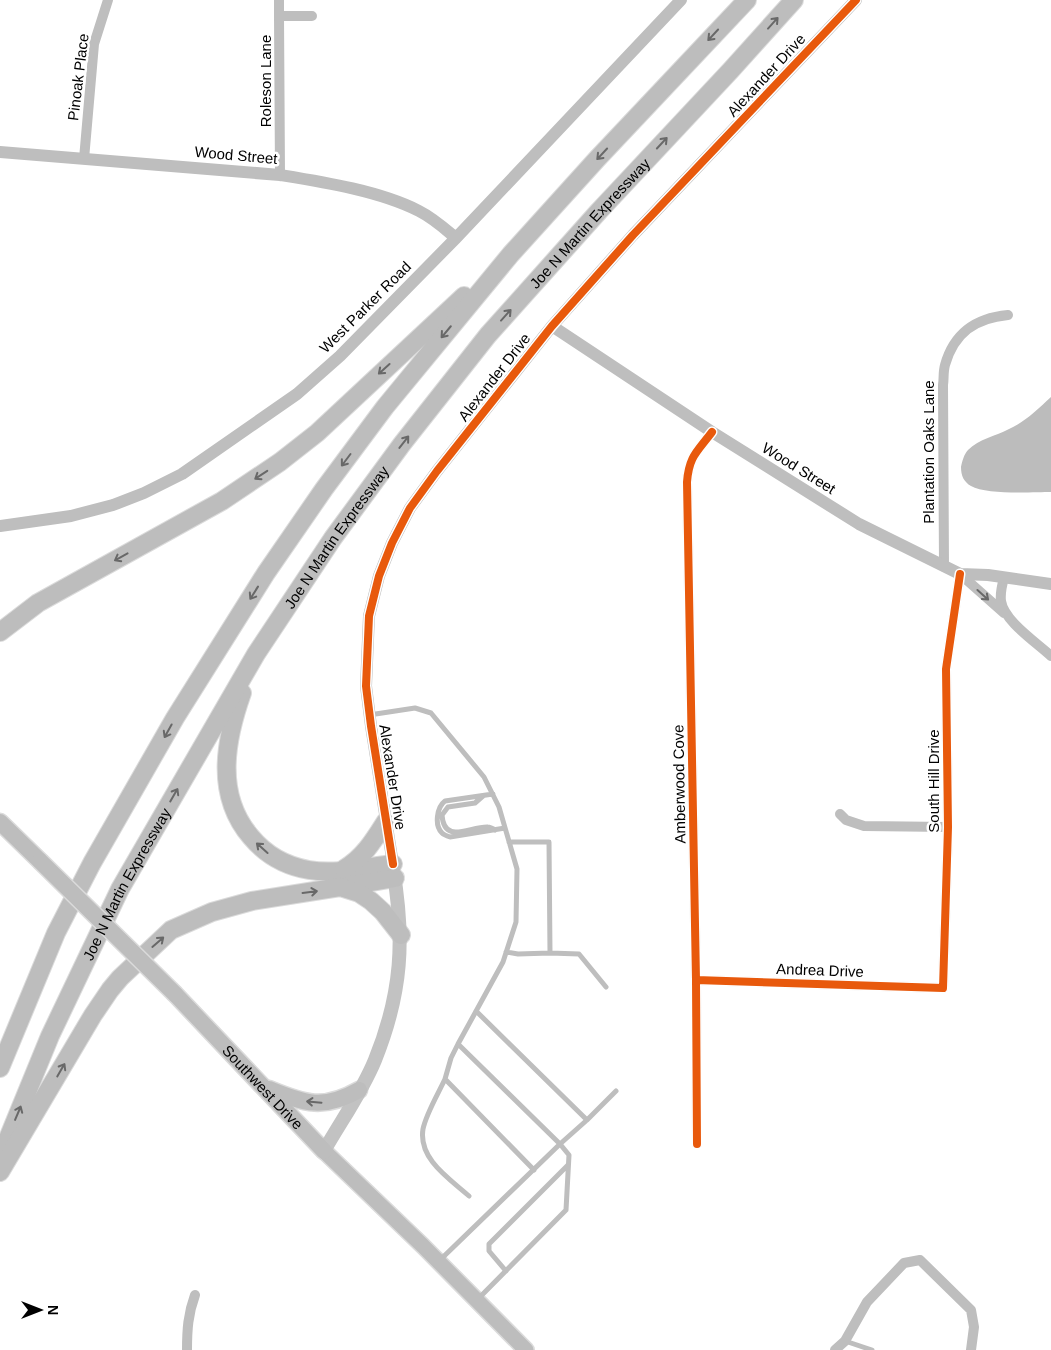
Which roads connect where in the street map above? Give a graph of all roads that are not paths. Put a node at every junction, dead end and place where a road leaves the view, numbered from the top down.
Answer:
1 (108, 0) edge
2 (279, 0) edge
3 (681, 0) edge
4 (747, 0) edge
5 (794, 0) edge
6 (856, 0) edge
7 (279, 16) junction
8 (312, 16) dead end
9 (0, 152) edge
10 (84, 159) junction
11 (280, 175) junction
12 (456, 238) junction
13 (511, 254) junction
14 (1008, 315) dead end
15 (552, 326) junction
16 (712, 432) junction
17 (0, 526) edge
18 (944, 567) junction
19 (960, 574) junction
20 (1004, 578) junction
21 (1051, 584) edge
22 (1006, 615) junction
23 (0, 632) edge
24 (256, 654) junction
25 (1051, 656) edge
26 (369, 715) junction
27 (493, 794) junction
28 (840, 814) dead end
29 (386, 821) junction
30 (0, 822) edge
31 (948, 827) junction
32 (505, 828) junction
33 (509, 842) junction
34 (343, 870) junction
35 (394, 871) junction
36 (340, 887) junction
37 (401, 935) junction
38 (506, 952) junction
39 (550, 953) junction
40 (696, 980) junction
41 (606, 987) dead end
42 (942, 988) joint
43 (476, 1011) junction
44 (458, 1044) junction
45 (0, 1068) edge
46 (445, 1079) junction
47 (263, 1086) junction
48 (359, 1090) junction
49 (616, 1091) dead end
50 (588, 1120) junction
51 (560, 1144) junction
52 (697, 1144) dead end
53 (324, 1151) junction
54 (0, 1158) edge
55 (568, 1165) junction
56 (534, 1170) junction
57 (0, 1172) edge
58 (469, 1196) dead end
59 (438, 1261) junction
60 (506, 1271) junction
61 (195, 1295) dead end
62 (477, 1300) junction
63 (845, 1341) junction
64 (524, 1349) edge
65 (187, 1350) edge
66 (835, 1350) edge
67 (872, 1350) edge
68 (971, 1350) edge

1 - 10 street, Pinoak Place
2 - 7 street, Roleson Lane
3 - 12 street, West Parker Road
4 -> 13 highway
24 -> 5 highway, Joe N Martin Expressway
6 - 15 street, Alexander Drive
7 - 8 street, Roleson Lane
7 - 11 street, Roleson Lane
9 - 10 street, Wood Street
10 - 11 street, Wood Street
11 - 12 street, Wood Street
12 - 17 street, West Parker Road
13 -> 23 highway
13 -> 45 highway
14 - 18 street, Plantation Oaks Lane
15 - 16 street, Wood Street
15 - 26 street, Alexander Drive
16 - 18 street, Wood Street
16 - 40 street, Amberwood Cove
18 - 19 street, Wood Street
19 - 20 street, Wood Street
19 -> 22 street
19 - 31 street, South Hill Drive
20 - 21 street, Wood Street
20 - 22 street
22 - 25 street
34 -> 24 highway
54 -> 24 highway, Joe N Martin Expressway
26 - 27 lane
26 - 29 street, Alexander Drive
27 - 32 lane
27 - 32 lane
28 - 31 street
29 - 34 highway
29 - 35 street, Alexander Drive
30 - 47 highway, Southwest Drive, bridge
31 - 42 street, South Hill Drive
32 - 33 lane
33 - 38 lane
33 - 39 lane
34 - 35 highway
35 - 36 highway
35 - 37 main road, Alexander Drive
36 - 37 highway
57 -> 36 highway
37 - 48 main road, Alexander Drive
38 - 39 lane
38 - 43 lane
39 - 41 lane
40 - 42 street, Andrea Drive
40 - 52 street, Amberwood Cove
43 - 44 lane
43 - 50 lane
44 - 46 lane
44 - 51 lane
46 - 56 lane
46 - 58 lane
48 -> 47 highway
47 - 53 highway, Southwest Drive
48 - 53 main road, Alexander Drive
49 - 50 lane
50 - 51 lane
51 - 55 lane
51 - 56 lane
53 - 59 main road, Southwest Drive
55 - 60 lane
55 - 60 lane
56 - 59 lane
59 - 62 main road, Southwest Drive
60 - 62 lane
61 - 65 street
62 - 64 main road, Southwest Drive
63 - 66 street
63 - 67 lane
63 - 68 street

